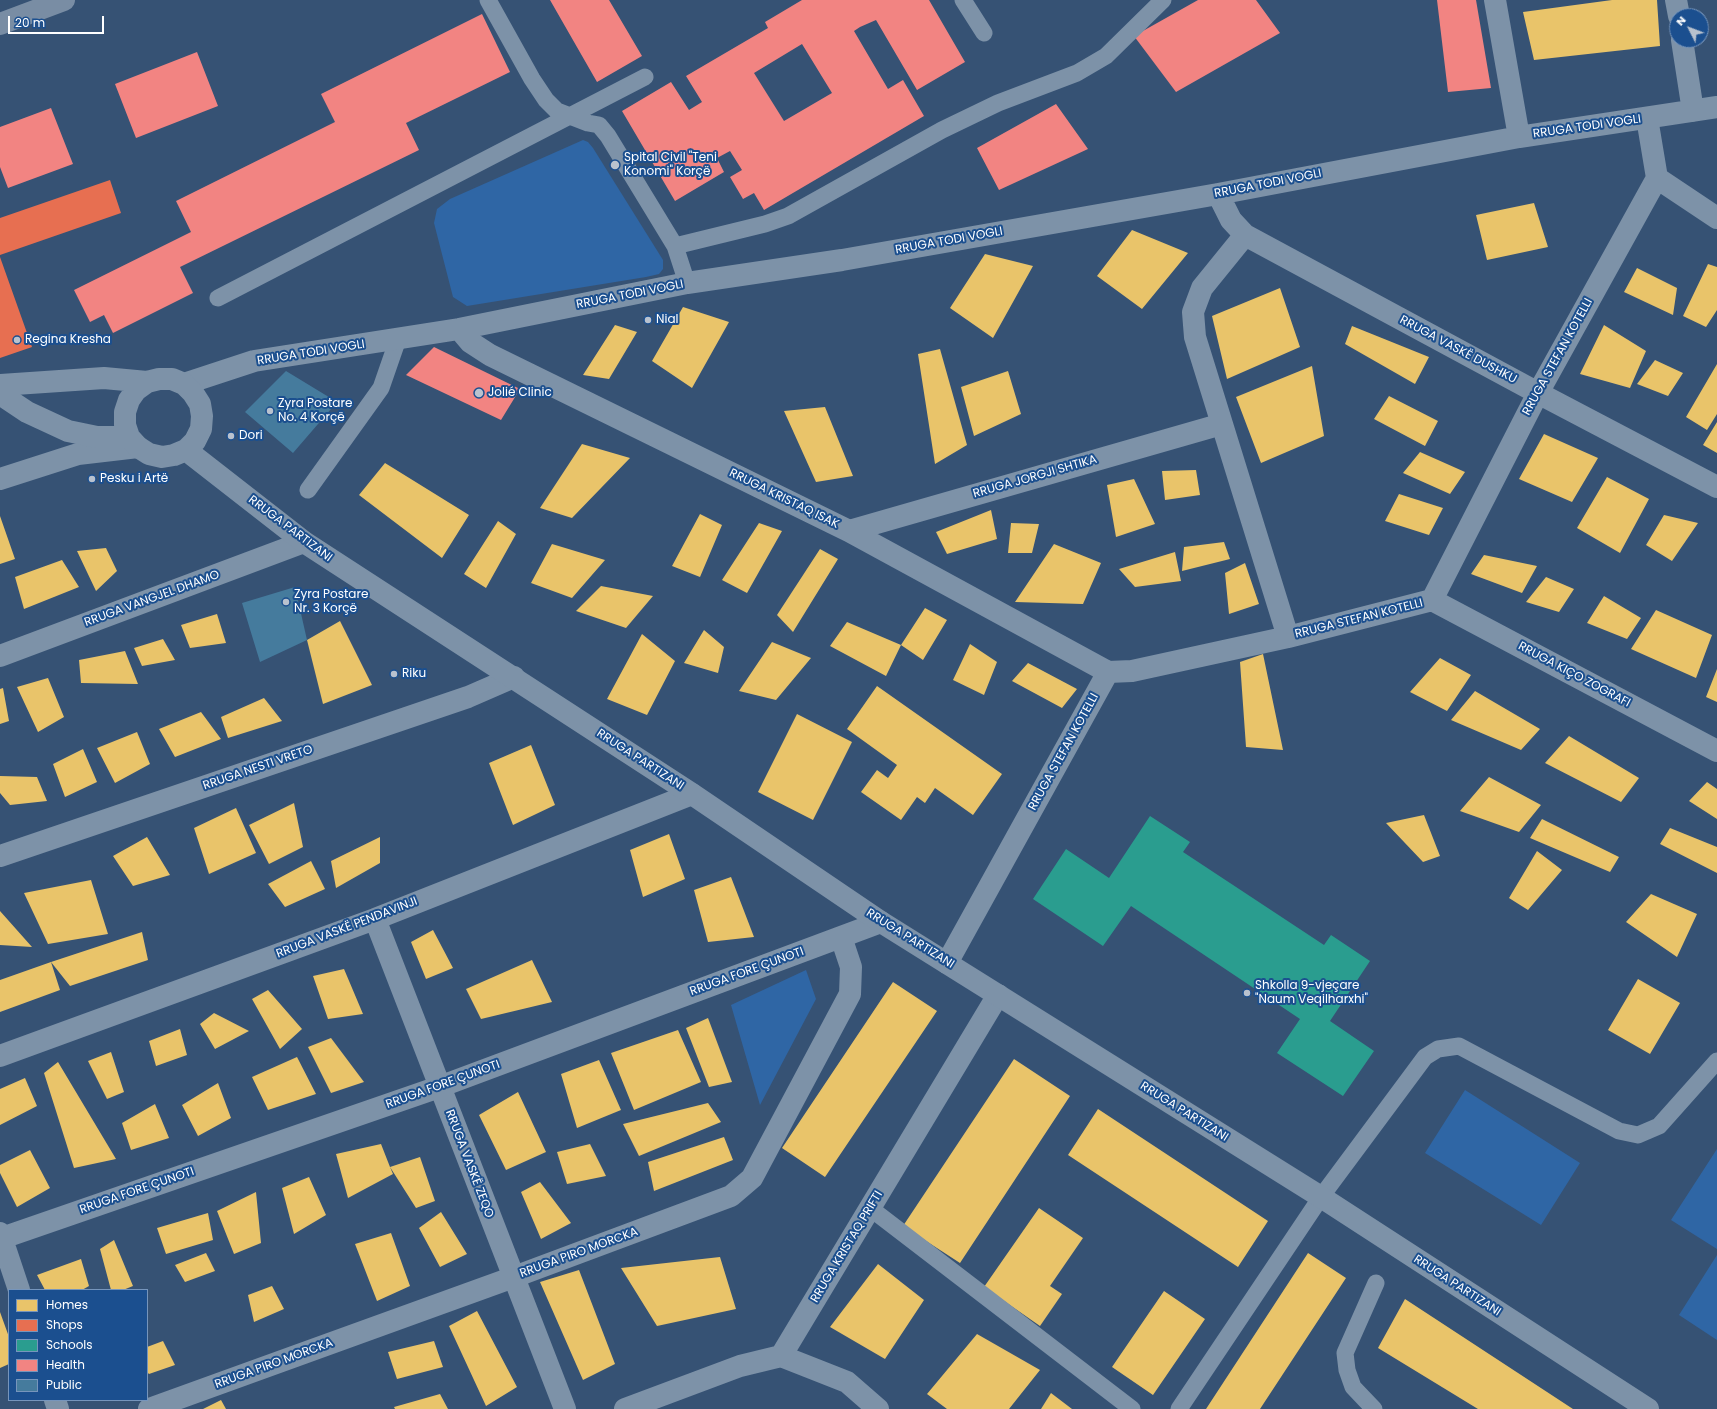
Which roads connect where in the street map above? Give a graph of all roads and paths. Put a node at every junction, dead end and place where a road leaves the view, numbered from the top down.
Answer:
1 (64, 0) edge
2 (488, 0) edge
3 (963, 0) edge
4 (1163, 0) edge
5 (1494, 0) edge
6 (0, 24) edge
7 (984, 32) dead end
8 (1683, 48) edge
9 (645, 77) dead end
10 (1717, 107) edge
11 (1693, 111) junction
12 (569, 116) junction
13 (1647, 118) junction
14 (1520, 137) junction
15 (1657, 178) junction
16 (1218, 194) junction
17 (1717, 218) edge
18 (1245, 235) junction
19 (675, 246) junction
20 (687, 283) junction
21 (218, 298) dead end
22 (459, 329) junction
23 (398, 339) junction
24 (147, 382) junction
25 (184, 384) junction
26 (0, 385) edge
27 (1538, 393) junction
28 (0, 394) edge
29 (1222, 424) junction
30 (134, 442) junction
31 (186, 450) junction
32 (0, 479) edge
33 (1717, 487) edge
34 (308, 490) dead end
35 (849, 531) junction
36 (304, 542) junction
37 (1432, 600) junction
38 (1288, 637) junction
39 (0, 656) edge
40 (1108, 672) junction
41 (514, 677) junction
42 (1717, 751) edge
43 (692, 794) junction
44 (0, 856) edge
45 (375, 919) junction
46 (881, 922) junction
47 (841, 937) junction
48 (947, 963) junction
49 (998, 996) junction
50 (0, 1056) edge
51 (1717, 1061) edge
52 (439, 1087) junction
53 (1321, 1197) junction
54 (870, 1208) junction
55 (0, 1237) edge
56 (514, 1277) junction
57 (1376, 1283) dead end
58 (19, 1289) edge
59 (781, 1356) junction
60 (149, 1409) edge
61 (565, 1409) edge
62 (625, 1409) edge
63 (878, 1409) edge
64 (1132, 1409) edge
65 (1179, 1409) edge
66 (1374, 1409) edge
67 (1648, 1409) edge

1 - 6 main road
2 - 12 lane
3 - 7 lane
4 - 19 lane
5 - 14 street
8 - 11 street
9 - 12 lane
10 - 11 street, RRUGA TODI VOGLI
11 - 13 street, RRUGA TODI VOGLI
12 - 19 lane
12 - 21 lane
13 - 14 street, RRUGA TODI VOGLI
13 - 15 street
14 - 16 street, RRUGA TODI VOGLI
15 - 17 street
15 - 27 street, RRUGA STEFAN KOTELLI
16 - 18 street, RRUGA VASKË DUSHKU
16 - 20 street, RRUGA TODI VOGLI
18 - 27 street, RRUGA VASKË DUSHKU
18 - 29 street
19 - 20 lane
20 - 22 street, RRUGA TODI VOGLI
22 - 23 street, RRUGA TODI VOGLI
22 - 35 street, RRUGA KRISTAQ ISAK
23 - 25 street, RRUGA TODI VOGLI
23 - 34 lane
24 - 25 street
24 - 26 street
24 - 30 street
25 - 31 street
27 - 33 street, RRUGA VASKË DUSHKU
27 - 37 street, RRUGA STEFAN KOTELLI
28 - 30 street
29 - 35 street, RRUGA JORGJI SHTIKA
29 - 38 street
30 - 31 street
30 - 32 street
31 - 36 street, RRUGA PARTIZANI
35 - 40 street, RRUGA KRISTAQ ISAK
36 - 39 street, RRUGA VANGJEL DHAMO
36 - 41 street, RRUGA PARTIZANI
37 - 38 street, RRUGA STEFAN KOTELLI
37 - 42 street, RRUGA KIÇO ZOGRAFI
38 - 40 street, RRUGA STEFAN KOTELLI
40 - 48 street, RRUGA STEFAN KOTELLI
41 - 43 street, RRUGA PARTIZANI
41 - 44 street, RRUGA NESTI VRETO
43 - 45 street, RRUGA VASKË PENDAVINJI
43 - 46 street, RRUGA PARTIZANI
45 - 50 street, RRUGA VASKË PENDAVINJI
45 - 52 street, RRUGA VASKË ZEQO
46 - 47 street, RRUGA FORE ÇUNOTI
46 - 48 street, RRUGA PARTIZANI
47 - 52 street, RRUGA FORE ÇUNOTI
47 - 56 street, RRUGA PIRO MORCKA
48 - 49 street, RRUGA PARTIZANI
49 - 53 street, RRUGA PARTIZANI
49 - 54 street, RRUGA KRISTAQ PRIFTI
51 - 53 lane
52 - 55 street, RRUGA FORE ÇUNOTI
52 - 56 street, RRUGA VASKË ZEQO
53 - 65 lane
53 - 67 street, RRUGA PARTIZANI
54 - 59 street, RRUGA KRISTAQ PRIFTI
54 - 64 lane
55 - 58 street
56 - 60 street, RRUGA PIRO MORCKA
56 - 61 street, RRUGA VASKË ZEQO
57 - 66 lane
59 - 62 street
59 - 63 street

